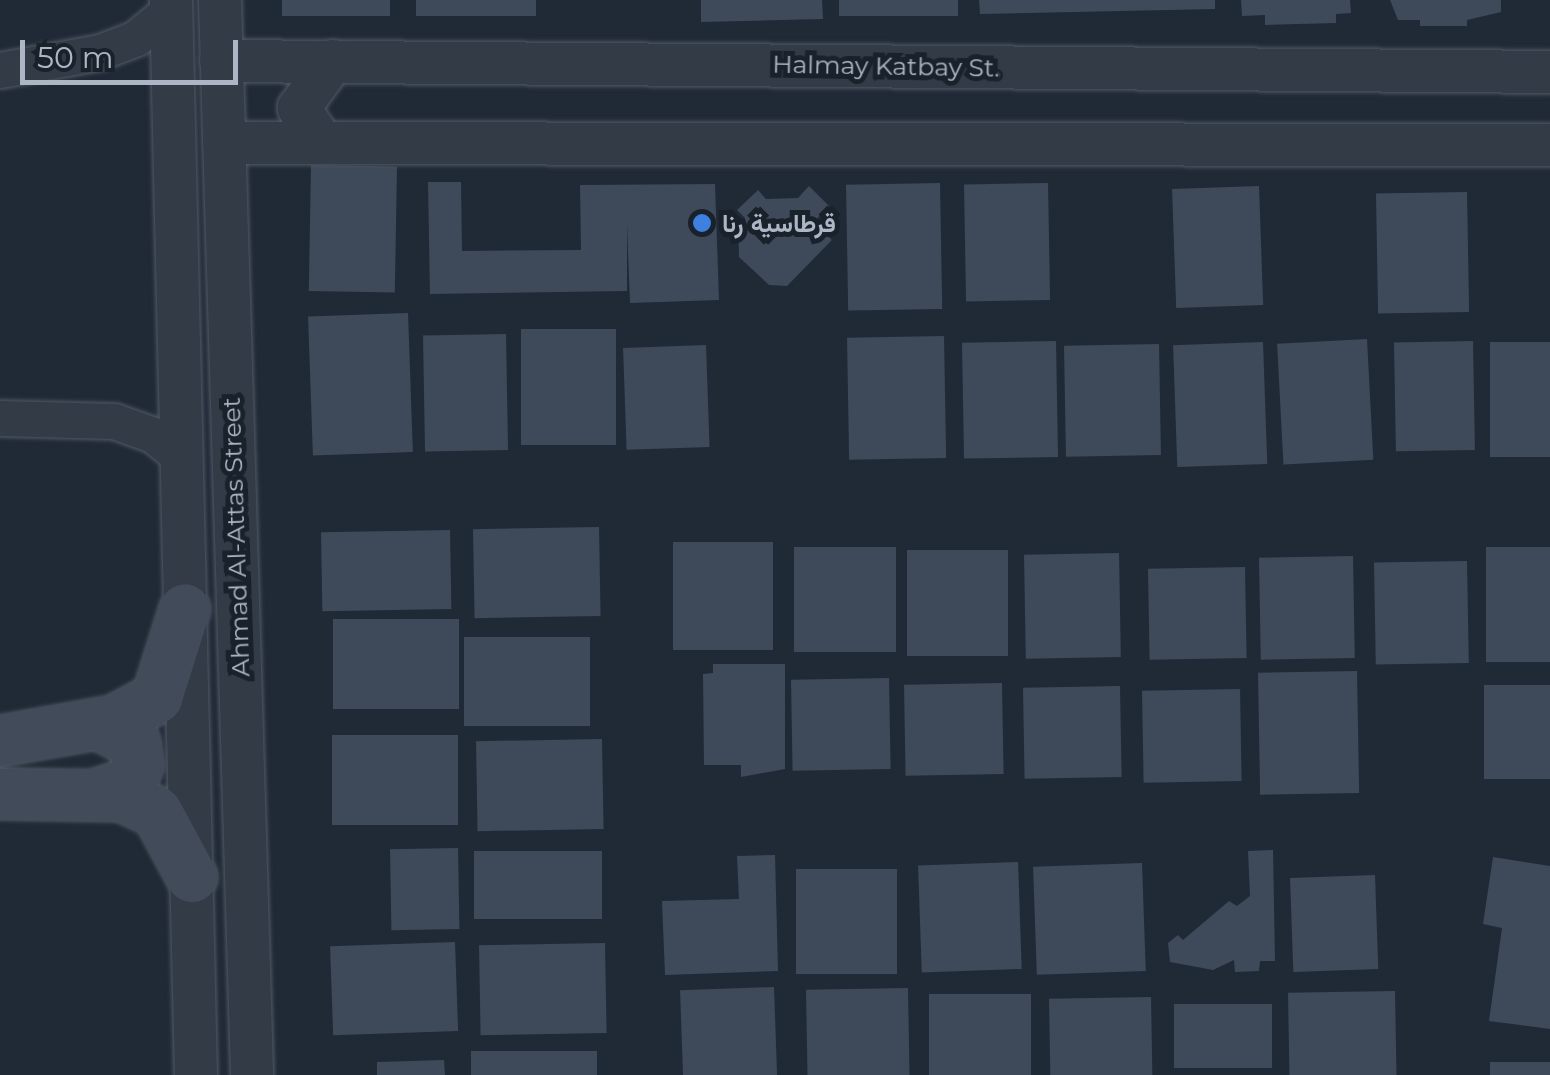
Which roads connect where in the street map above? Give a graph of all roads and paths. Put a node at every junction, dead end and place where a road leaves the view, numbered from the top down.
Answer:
1 (220, 0) edge
2 (171, 4) edge
3 (222, 60) junction
4 (333, 62) junction
5 (0, 70) edge
6 (1550, 72) edge
7 (321, 141) junction
8 (224, 144) junction
9 (1550, 146) edge
10 (0, 418) edge
11 (184, 460) junction
12 (184, 609) junction
13 (98, 724) junction
14 (0, 741) edge
15 (0, 794) edge
16 (94, 795) junction
17 (192, 877) junction
18 (196, 1075) edge
19 (252, 1075) edge

1 - 3 street, Ahmad Al-Attas Street
2 - 5 street
2 - 11 street, Ahmad Al-Attas Street
3 - 4 street, Halmay Katbay St.
3 - 8 street, Ahmad Al-Attas Street
4 - 6 street, Halmay Katbay St.
4 - 7 street
7 - 8 street
7 - 9 street
8 - 19 street, Ahmad Al-Attas Street
10 - 11 street
11 - 12 street, Ahmad Al-Attas Street
12 - 13 main road
12 - 17 street, Ahmad Al-Attas Street
13 - 14 main road
13 - 16 main road
15 - 16 main road
16 - 17 main road
17 - 18 street, Ahmad Al-Attas Street

